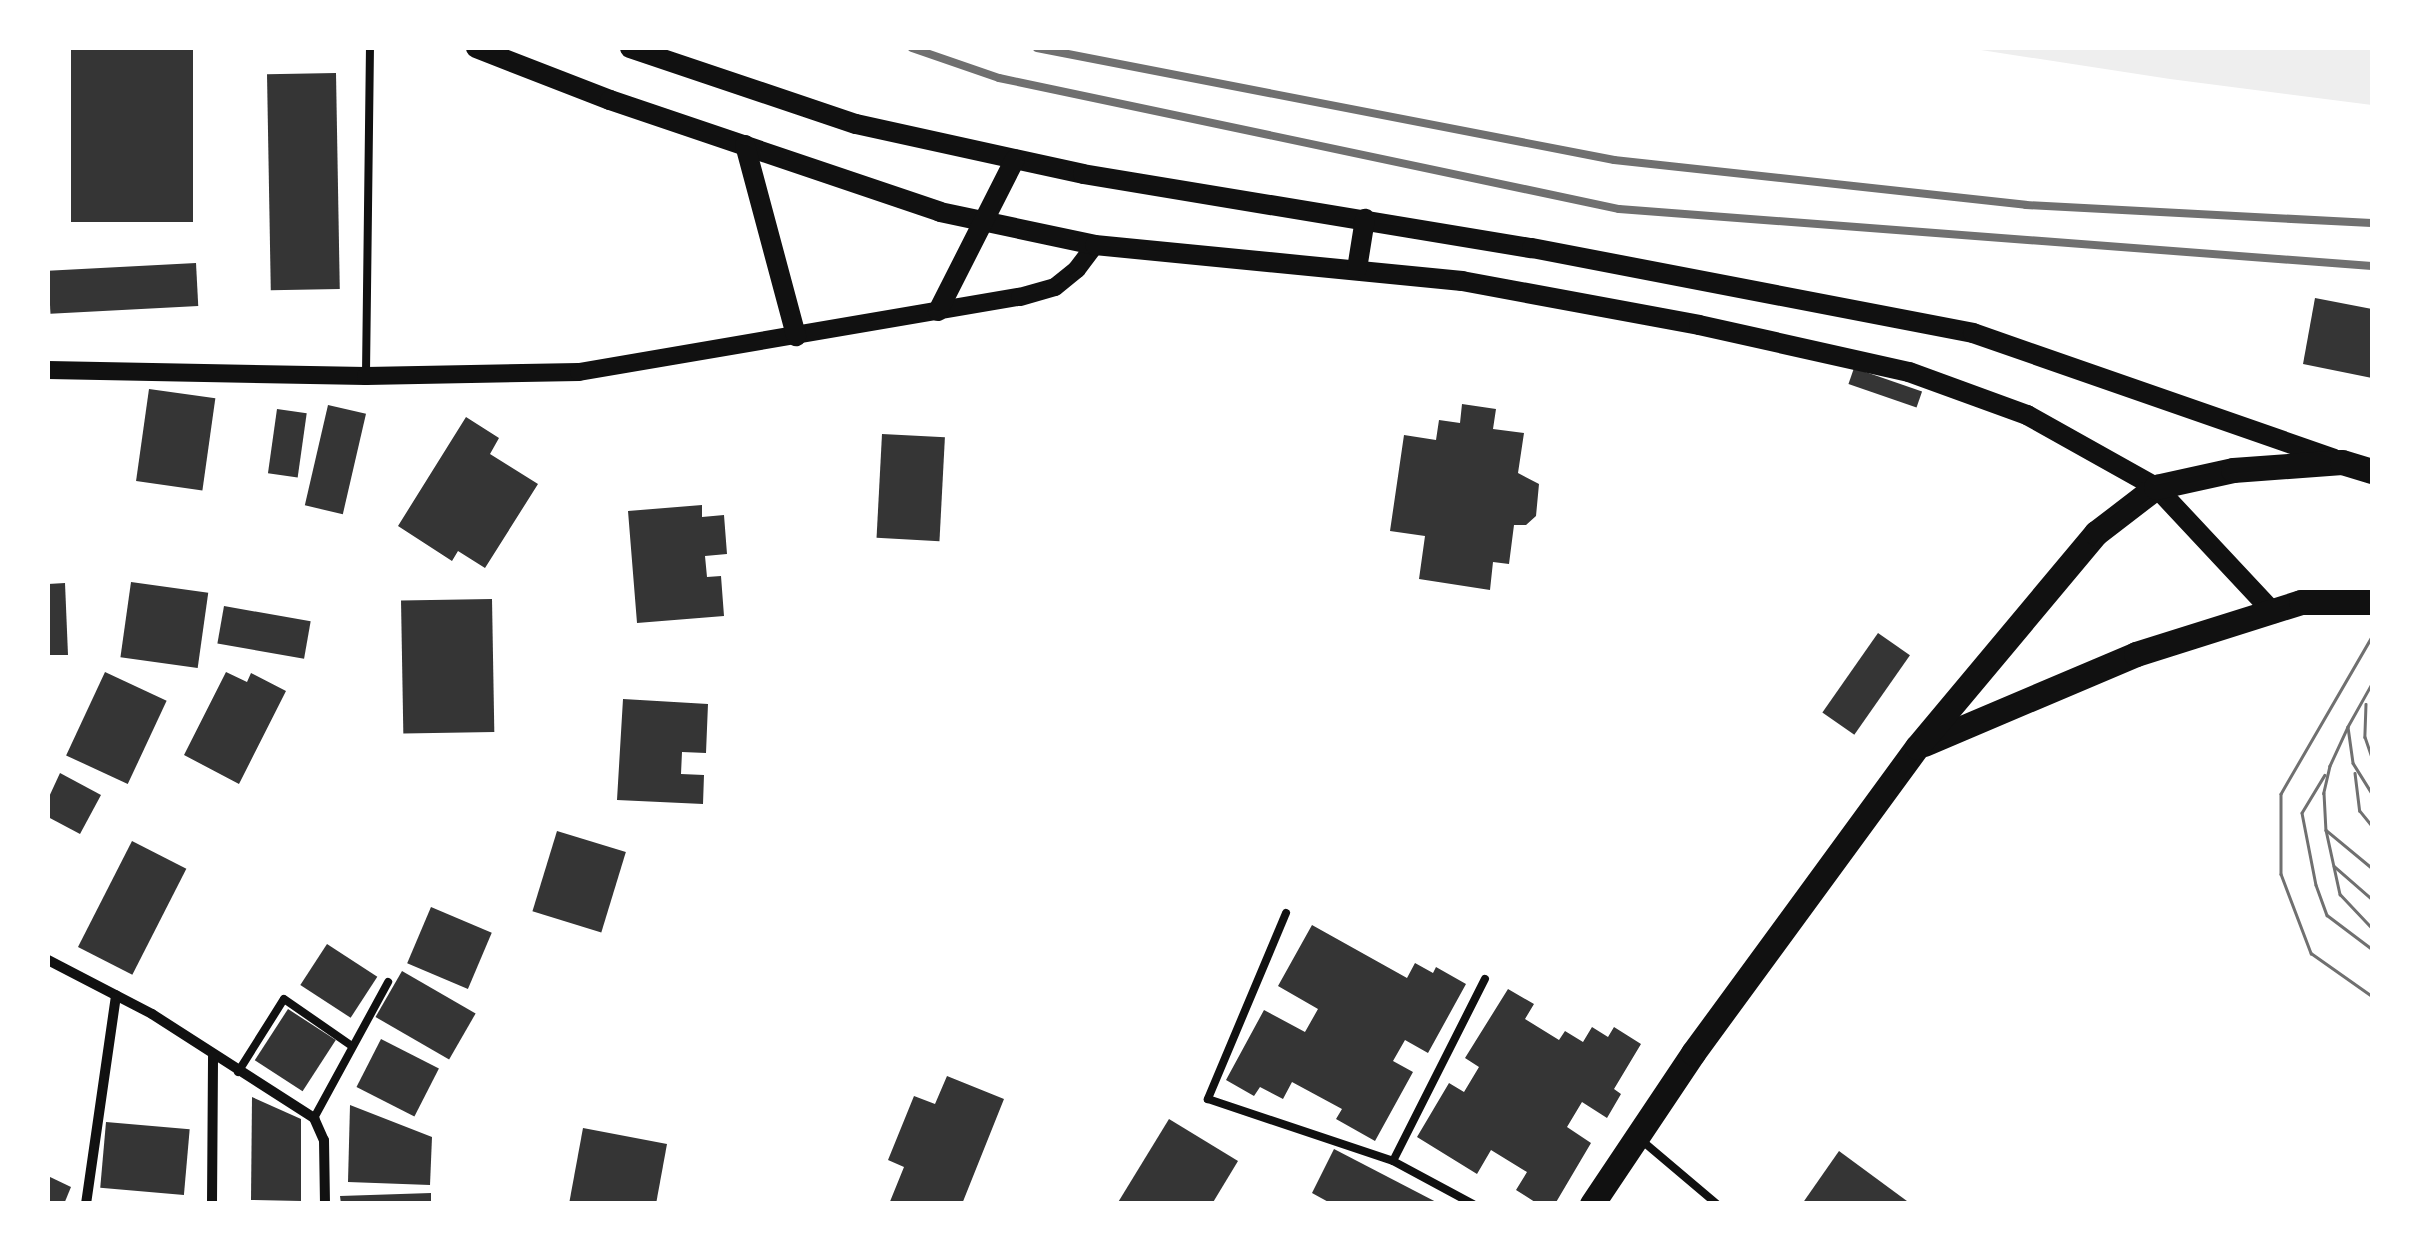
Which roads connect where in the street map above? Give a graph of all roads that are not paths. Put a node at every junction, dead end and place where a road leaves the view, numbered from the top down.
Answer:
1 (370, 48) edge
2 (476, 48) edge
3 (630, 48) edge
4 (746, 145) junction
5 (1016, 160) junction
6 (1365, 219) junction
7 (984, 222) junction
8 (1095, 245) junction
9 (1356, 269) junction
10 (938, 311) junction
11 (796, 336) junction
12 (48, 370) edge
13 (366, 376) junction
14 (2342, 462) junction
15 (2372, 471) edge
16 (2156, 487) junction
17 (2372, 602) edge
18 (2274, 613) junction
19 (1917, 747) junction
20 (1286, 913) dead end
21 (48, 960) edge
22 (1485, 979) dead end
23 (388, 982) dead end
24 (116, 995) junction
25 (352, 1046) junction
26 (214, 1055) junction
27 (238, 1072) junction
28 (314, 1118) junction
29 (1637, 1136) junction
30 (1393, 1160) junction
31 (86, 1204) edge
32 (212, 1204) edge
33 (325, 1204) edge
34 (1473, 1204) edge
35 (1592, 1204) edge
36 (1716, 1204) edge

1 - 13 lane
2 - 4 main road
3 - 5 main road
4 - 7 main road
4 - 11 main road
5 - 6 main road
5 - 7 main road
6 - 9 main road
6 - 14 main road
7 - 8 main road
7 - 10 main road
8 - 9 main road
8 - 10 street
9 - 16 main road
10 - 11 street
11 - 13 street
12 - 13 street
14 - 15 main road
14 - 16 main road
16 - 18 main road
16 - 19 main road
17 - 18 main road
18 - 19 main road
19 - 29 main road
20 - 30 lane
21 - 24 street
22 - 30 lane
23 - 25 lane
24 - 26 street
24 - 31 street
25 - 27 lane
25 - 28 lane
26 - 27 street
26 - 32 street
27 - 28 street
28 - 33 street
29 - 35 main road
29 - 36 lane
30 - 34 lane

